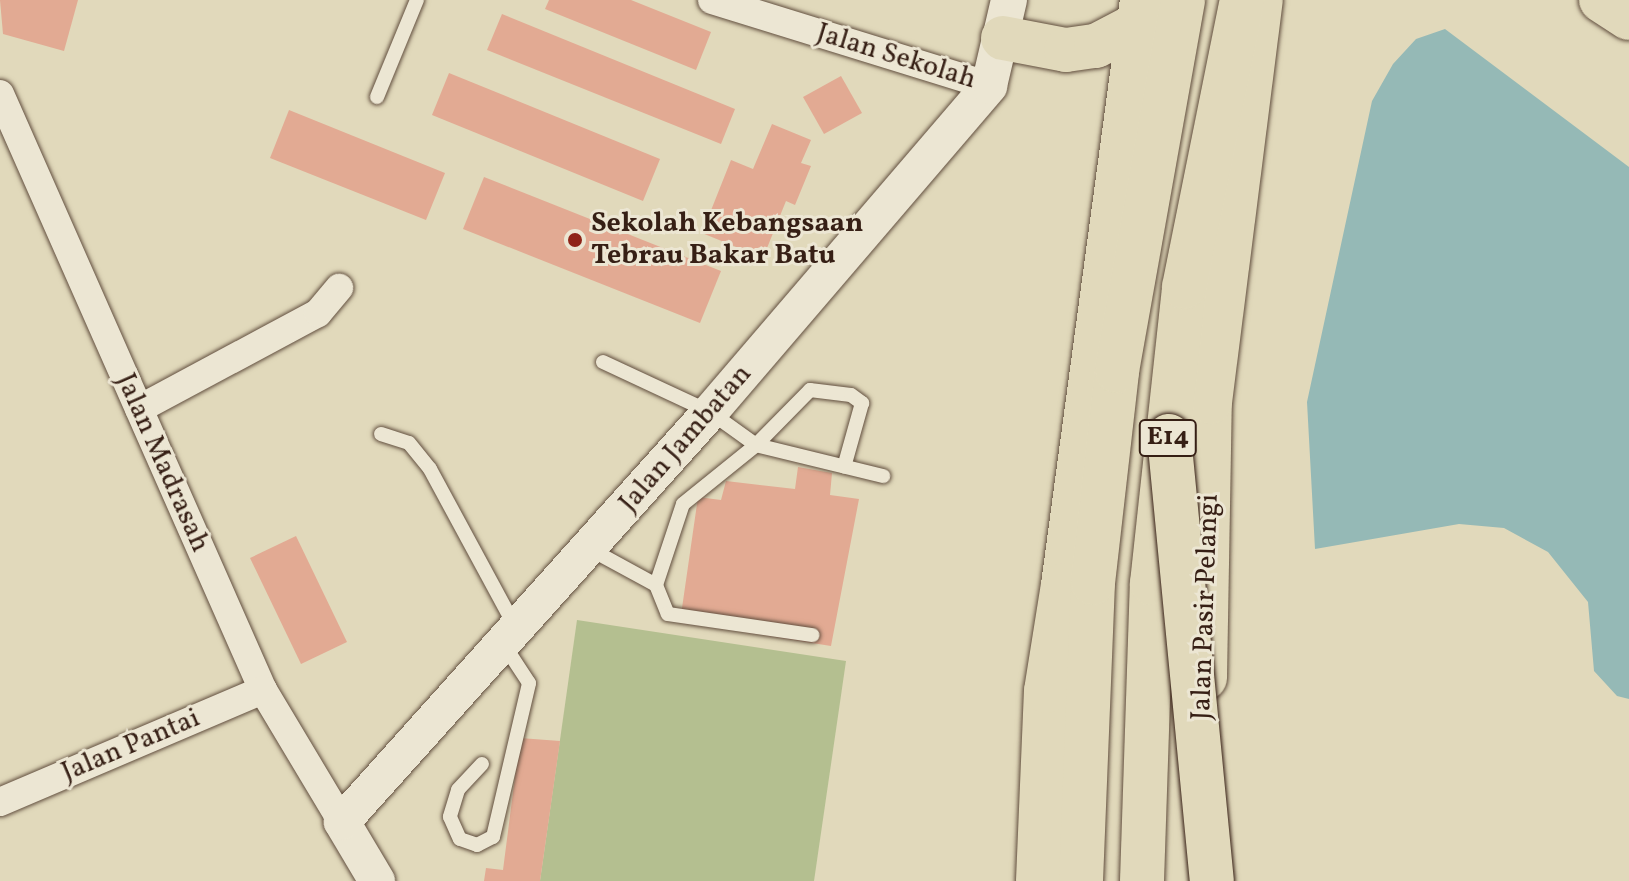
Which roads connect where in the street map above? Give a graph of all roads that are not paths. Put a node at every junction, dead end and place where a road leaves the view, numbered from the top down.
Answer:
1 (417, 0) edge
2 (712, 0) edge
3 (1183, 0) edge
4 (1242, 0) edge
5 (1261, 0) edge
6 (1601, 0) edge
7 (1140, 12) edge
8 (1629, 18) edge
9 (1006, 19) edge
10 (989, 86) junction
11 (0, 94) edge
12 (377, 97) dead end
13 (339, 288) dead end
14 (603, 362) dead end
15 (139, 409) junction
16 (710, 412) junction
17 (381, 434) dead end
18 (1169, 436) junction
19 (756, 445) junction
20 (844, 467) junction
21 (883, 476) dead end
22 (589, 549) junction
23 (656, 585) junction
24 (812, 635) dead end
25 (510, 638) junction
26 (263, 690) junction
27 (482, 764) dead end
28 (0, 802) edge
29 (342, 822) junction
30 (377, 881) edge
31 (1038, 881) edge
32 (1081, 881) edge
33 (1142, 881) edge
34 (1192, 881) edge
35 (1212, 881) edge

1 - 12 lane
2 - 10 street, Jalan Sekolah
3 - 32 main road, E14
4 - 18 main road, E14
5 - 34 main road, Jalan Pasir Pelangi
6 - 8 main road
7 - 9 main road
7 - 31 main road
9 - 10 street, Jalan Jambatan
10 - 16 street, Jalan Jambatan
11 - 15 street, Jalan Madrasah
13 - 15 street
14 - 16 lane
15 - 26 street, Jalan Madrasah
16 - 19 lane
16 - 22 street, Jalan Jambatan
17 - 25 lane
18 - 33 main road, E14, bridge
18 - 35 main road, bridge
19 - 20 lane
19 - 20 lane
19 - 23 lane
20 - 21 lane
22 - 23 lane
22 - 25 street, Jalan Jambatan
23 - 24 lane
25 - 27 lane
25 - 29 street, Jalan Jambatan
26 - 28 street, Jalan Pantai
26 - 29 street, Jalan Madrasah
29 - 30 street

